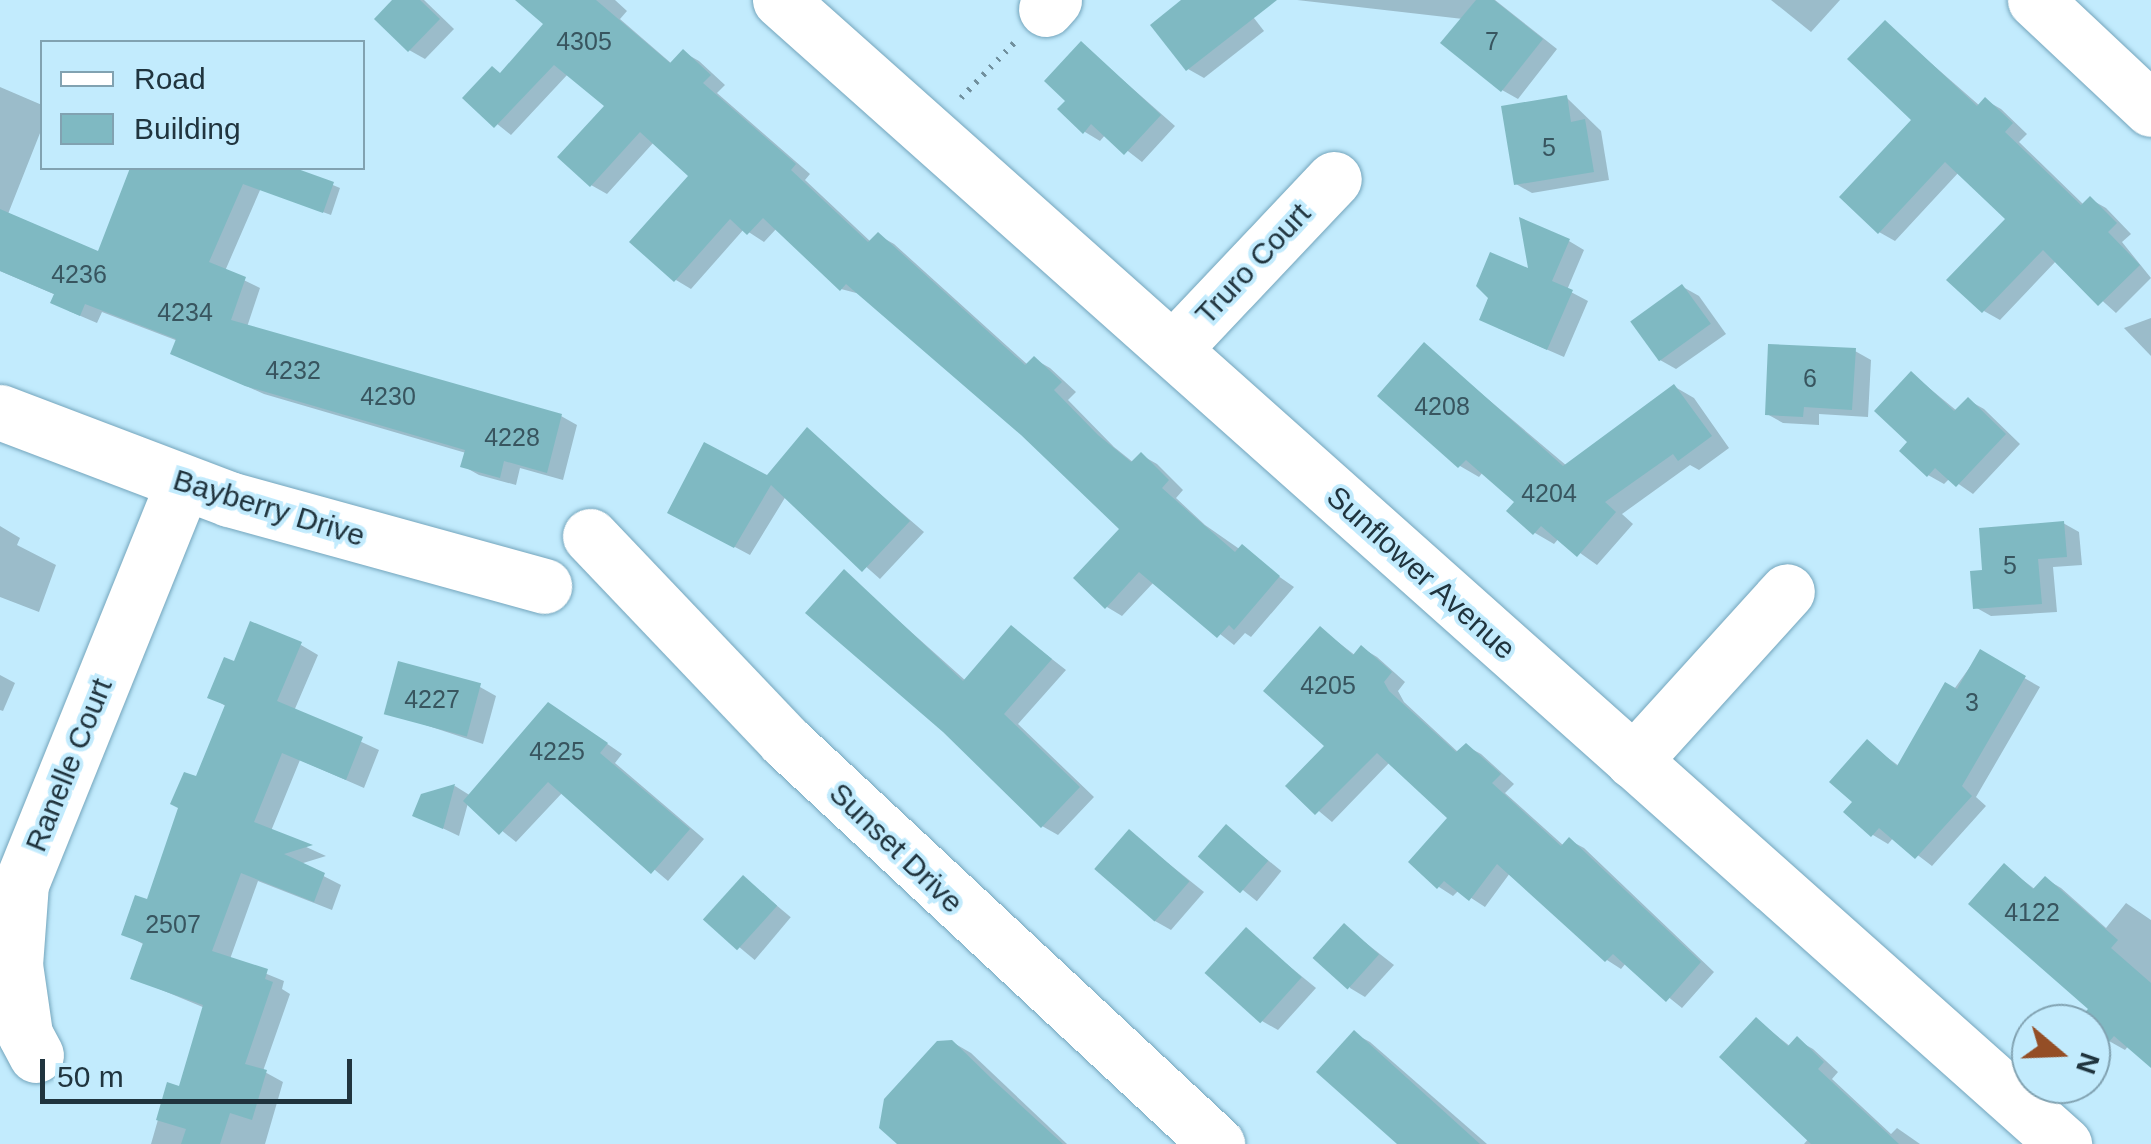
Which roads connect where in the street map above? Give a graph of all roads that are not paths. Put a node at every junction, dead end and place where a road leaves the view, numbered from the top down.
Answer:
1 (780, 0) edge
2 (2034, 0) edge
3 (2151, 108) edge
4 (1334, 178) dead end
5 (1173, 350) junction
6 (0, 412) edge
7 (183, 484) junction
8 (590, 536) dead end
9 (544, 586) dead end
10 (1787, 591) dead end
11 (1633, 761) junction
12 (36, 1056) dead end
13 (1217, 1144) edge
14 (2064, 1144) edge

1 - 5 street, Sunflower Avenue
2 - 3 street
4 - 5 street, Truro Court
5 - 11 street, Sunflower Avenue
6 - 7 street, Bayberry Drive
7 - 9 street, Bayberry Drive
7 - 12 street, Ranelle Court
8 - 13 street, Sunset Drive
10 - 11 street
11 - 14 street, Sunflower Avenue

